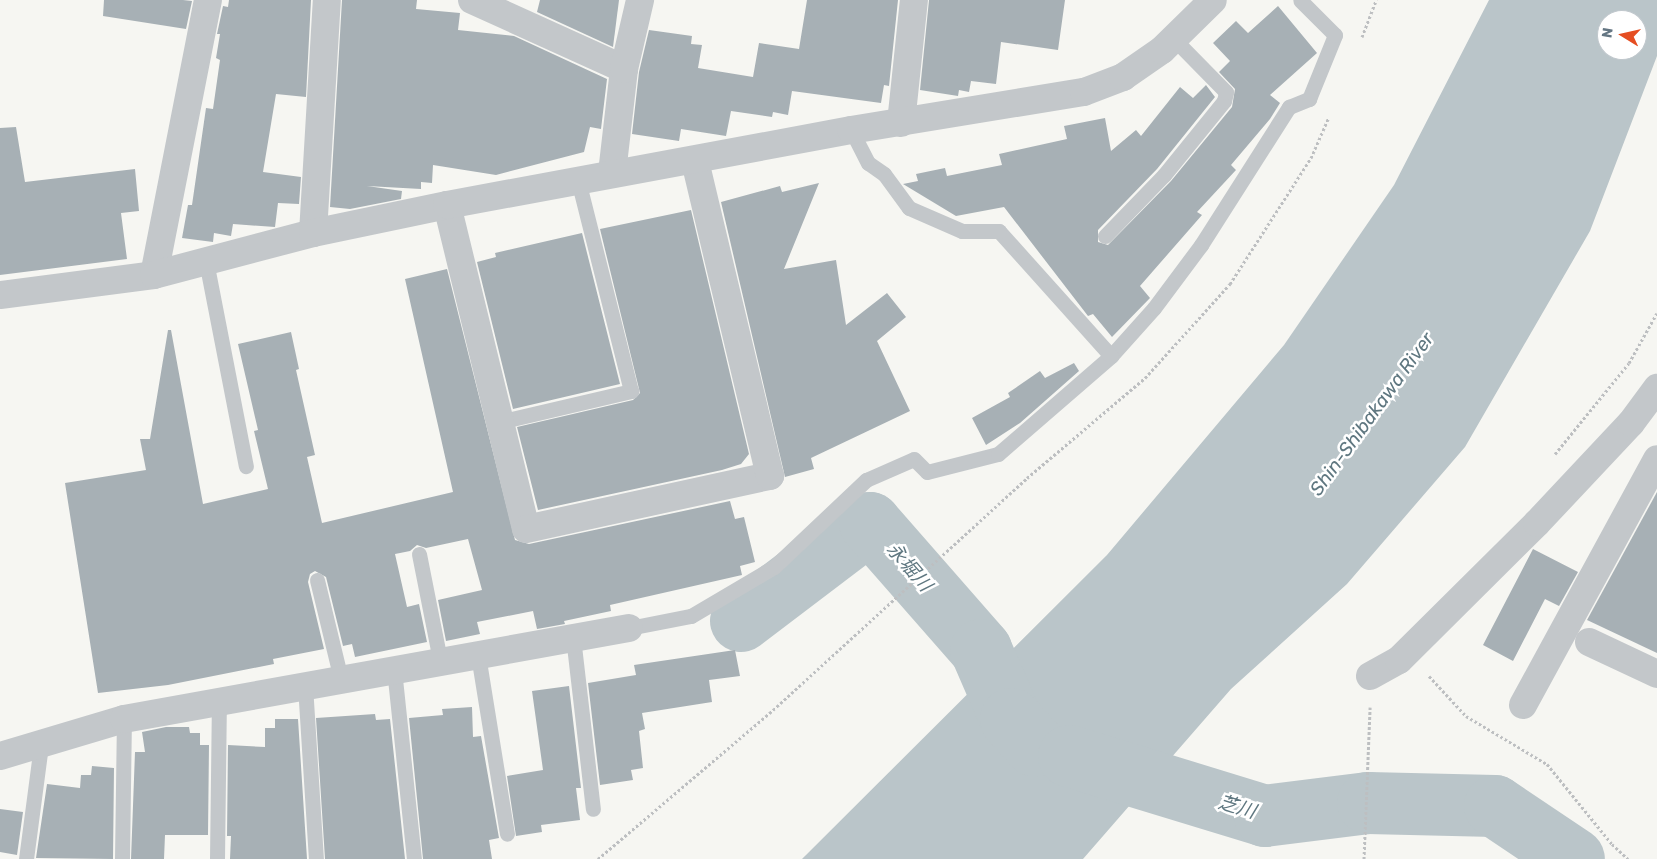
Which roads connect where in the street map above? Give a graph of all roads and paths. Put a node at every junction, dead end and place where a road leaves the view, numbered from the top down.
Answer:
1 (208, 0) edge
2 (327, 0) edge
3 (472, 0) edge
4 (640, 0) edge
5 (914, 0) edge
6 (1213, 0) edge
7 (1300, 0) edge
8 (1174, 38) junction
9 (624, 69) junction
10 (901, 123) junction
11 (850, 130) junction
12 (695, 160) junction
13 (612, 173) junction
14 (578, 180) junction
15 (447, 205) junction
16 (313, 233) junction
17 (1105, 236) dead end
18 (206, 261) junction
19 (154, 274) junction
20 (0, 295) edge
21 (1111, 356) junction
22 (1657, 388) edge
23 (500, 422) junction
24 (1657, 459) edge
25 (246, 466) dead end
26 (419, 554) dead end
27 (317, 580) dead end
28 (629, 628) joint
29 (573, 637) junction
30 (1589, 642) dead end
31 (1407, 653) junction
32 (478, 654) junction
33 (440, 660) junction
34 (394, 669) junction
35 (1657, 674) edge
36 (1370, 676) dead end
37 (341, 679) junction
38 (305, 685) junction
39 (219, 700) junction
40 (1524, 705) dead end
41 (124, 719) junction
42 (1368, 744) dead end
43 (41, 745) junction
44 (0, 756) edge
45 (593, 809) dead end
46 (507, 834) dead end
47 (26, 859) edge
48 (122, 859) edge
49 (217, 859) edge
50 (316, 859) edge
51 (414, 859) edge
52 (1364, 859) edge
53 (1628, 859) edge

1 - 19 street
2 - 16 street
3 - 9 street
4 - 9 street
5 - 10 street
6 - 8 street
7 - 21 lane
8 - 10 street
8 - 17 lane
9 - 13 street
10 - 11 street
11 - 12 street
11 - 21 lane
12 - 13 street
12 - 23 street
13 - 14 street
14 - 15 street
14 - 23 lane
15 - 16 street
15 - 23 street
16 - 18 street
18 - 19 street
18 - 25 lane
19 - 20 street
21 - 28 lane
22 - 31 street
24 - 40 street
26 - 33 lane
27 - 37 lane
28 - 29 street
29 - 32 street
29 - 45 lane
30 - 35 street
31 - 36 street
31 - 53 path
32 - 33 street
32 - 46 lane
33 - 34 street
34 - 37 street
34 - 51 lane
37 - 38 street
38 - 39 street
38 - 50 lane
39 - 41 street
39 - 49 lane
41 - 43 street
41 - 48 lane
42 - 52 path
43 - 44 street
43 - 47 lane

